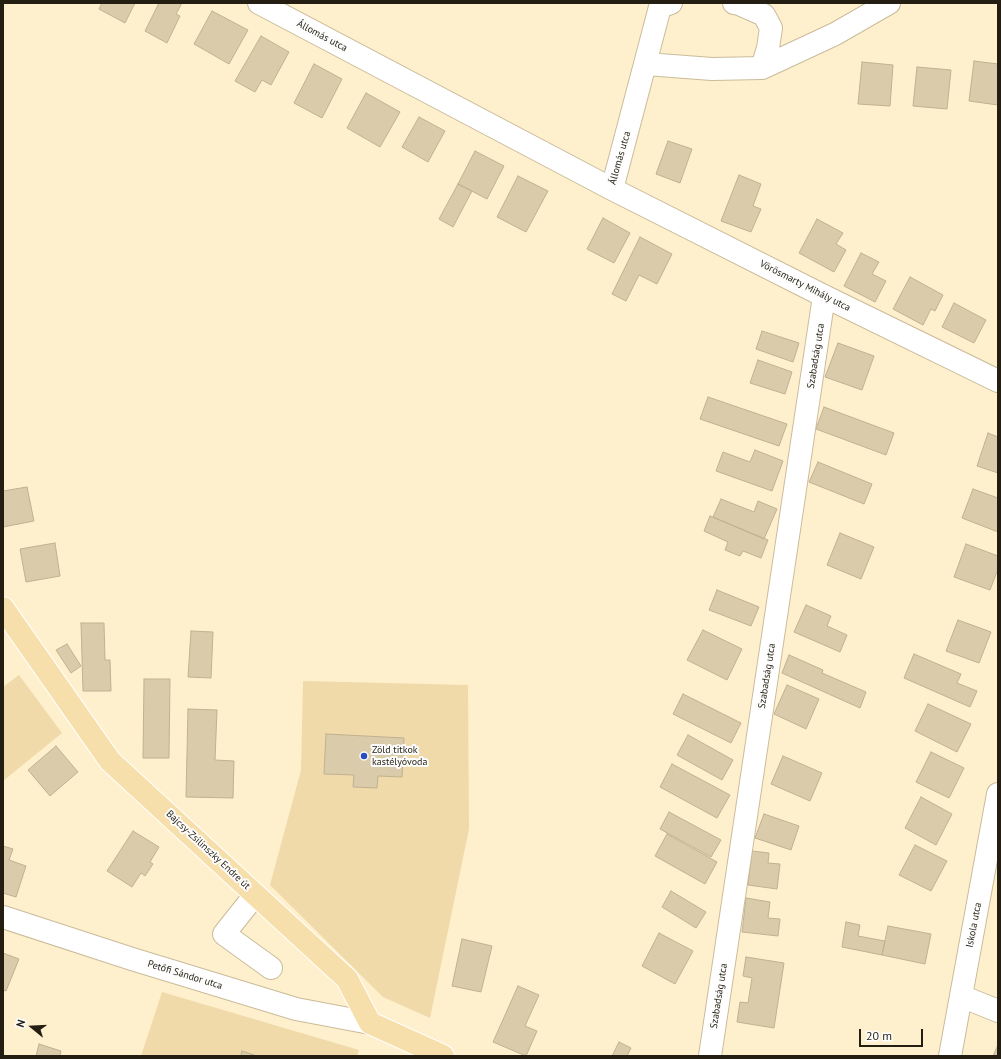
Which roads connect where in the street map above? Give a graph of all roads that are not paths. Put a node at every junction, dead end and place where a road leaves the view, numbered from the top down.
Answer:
1 (260, 3) edge
2 (734, 3) edge
3 (890, 3) edge
4 (663, 4) edge
5 (646, 64) junction
6 (762, 68) junction
7 (612, 189) junction
8 (824, 296) junction
9 (998, 381) edge
10 (3, 608) edge
11 (998, 794) edge
12 (255, 895) junction
13 (3, 917) edge
14 (271, 968) dead end
15 (961, 996) junction
16 (998, 1011) edge
17 (370, 1023) junction
18 (443, 1056) edge
19 (710, 1056) edge
20 (950, 1056) edge

1 - 7 street, Állomás utca
2 - 6 street
3 - 6 street
4 - 5 street, Állomás utca
5 - 6 street
5 - 7 street, Állomás utca
7 - 8 street, Vörösmarty Mihály utca
8 - 9 street, Vörösmarty Mihály utca
8 - 19 street, Szabadság utca
10 - 12 main road, Bajcsy-Zsilinszky Endre út
11 - 15 street, Iskola utca
12 - 14 street
12 - 17 main road, Bajcsy-Zsilinszky Endre út
13 - 17 street, Petőfi Sándor utca
15 - 16 street
15 - 20 street, Iskola utca
17 - 18 main road

